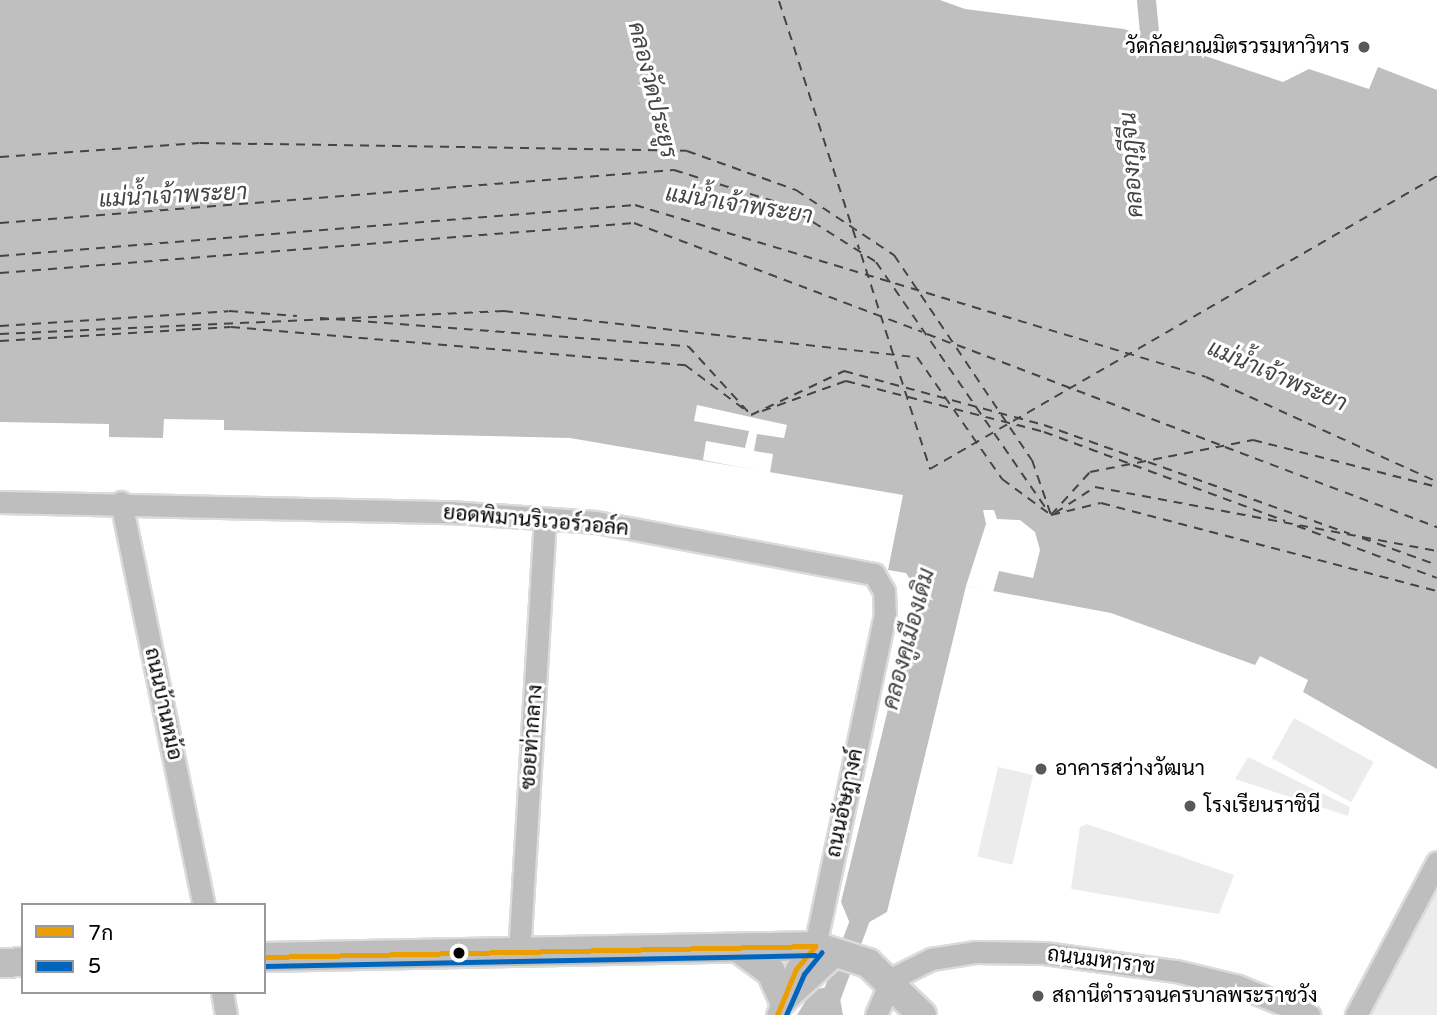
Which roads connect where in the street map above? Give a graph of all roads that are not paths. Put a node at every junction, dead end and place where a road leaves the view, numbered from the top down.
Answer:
1 (0, 502) edge
2 (121, 502) junction
3 (545, 519) junction
4 (881, 582) joint
5 (1437, 862) edge
6 (204, 903) edge
7 (0, 947) edge
8 (738, 948) junction
9 (823, 951) junction
10 (21, 955) edge
11 (519, 955) junction
12 (266, 957) edge
13 (21, 962) edge
14 (0, 963) edge
15 (891, 979) junction
16 (222, 994) edge
17 (780, 1007) edge
18 (226, 1015) edge
19 (876, 1015) edge
20 (922, 1015) edge
21 (1309, 1015) edge
22 (1356, 1015) edge

1 - 2 street, ยอดพิมานริเวอร์วอล์ค
2 - 3 street, ยอดพิมานริเวอร์วอล์ค
2 - 6 street, ถนนบ้านหม้อ
3 - 4 street, ยอดพิมานริเวอร์วอล์ค
3 - 11 street, ซอยท่ากลาง
4 - 9 street, ถนนอัษฎางค์
5 - 22 street
7 - 10 street
8 - 9 main road
8 - 11 main road
8 - 17 main road
9 - 15 main road
9 - 17 main road
11 - 12 main road
13 - 14 main road
15 - 19 street
15 - 20 main road
15 - 21 street, ถนนมหาราช
16 - 18 street

